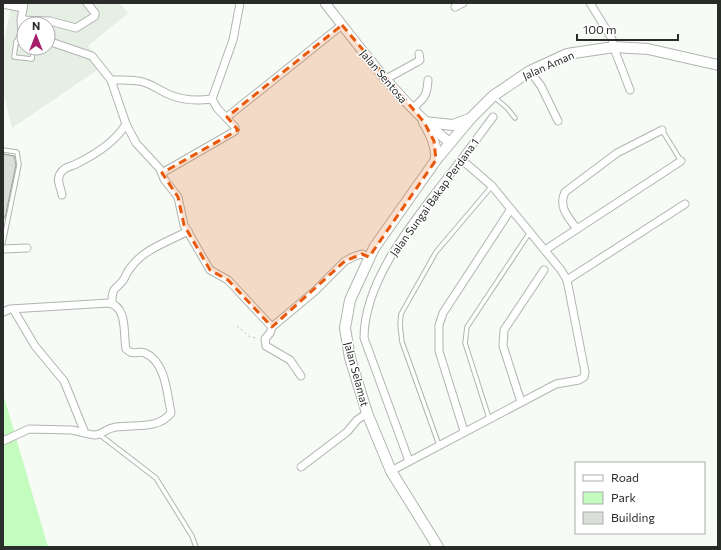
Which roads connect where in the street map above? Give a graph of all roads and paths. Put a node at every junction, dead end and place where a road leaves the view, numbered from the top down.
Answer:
1 (87, 3) edge
2 (240, 3) edge
3 (325, 3) edge
4 (463, 3) edge
5 (590, 3) edge
6 (3, 4) edge
7 (24, 5) edge
8 (455, 8) dead end
9 (22, 16) edge
10 (56, 23) edge
11 (342, 25) junction
12 (16, 42) edge
13 (56, 44) edge
14 (614, 47) junction
15 (419, 54) dead end
16 (33, 56) edge
17 (718, 65) edge
18 (530, 71) junction
19 (386, 79) junction
20 (111, 80) junction
21 (428, 80) dead end
22 (630, 90) dead end
23 (493, 96) junction
24 (212, 99) junction
25 (412, 109) junction
26 (493, 116) dead end
27 (227, 117) junction
28 (471, 118) junction
29 (515, 118) dead end
30 (558, 121) dead end
31 (424, 122) junction
32 (126, 124) junction
33 (662, 130) joint
34 (450, 142) junction
35 (3, 150) edge
36 (436, 160) junction
37 (462, 160) junction
38 (681, 161) joint
39 (162, 172) junction
40 (492, 186) junction
41 (62, 195) dead end
42 (685, 204) dead end
43 (511, 209) junction
44 (577, 229) junction
45 (188, 231) junction
46 (530, 232) junction
47 (3, 243) edge
48 (27, 248) dead end
49 (3, 249) edge
50 (545, 250) junction
51 (369, 257) junction
52 (544, 270) dead end
53 (567, 280) junction
54 (112, 303) junction
55 (13, 309) junction
56 (3, 312) edge
57 (237, 326) dead end
58 (272, 327) junction
59 (264, 339) junction
60 (301, 376) dead end
61 (521, 402) junction
62 (367, 413) junction
63 (489, 418) junction
64 (464, 431) junction
65 (85, 433) junction
66 (100, 435) junction
67 (3, 441) edge
68 (439, 445) junction
69 (409, 461) junction
70 (301, 467) dead end
71 (390, 471) junction
72 (196, 547) edge
73 (438, 547) edge

1 - 10 street
2 - 24 street
3 - 11 street, Jalan Sentosa
4 - 8 street
5 - 14 street
6 - 7 street
7 - 9 street
11 - 19 street, Jalan Sentosa
11 - 27 street
12 - 16 lane
13 - 20 street
14 - 17 main road, Jalan Aman
14 - 18 main road, Jalan Aman
14 - 22 street
15 - 19 street
18 - 23 main road, Jalan Aman
18 - 30 street
19 - 25 street, Jalan Sentosa
20 - 24 street
20 - 32 street
21 - 25 street
23 - 28 main road, Jalan Aman
23 - 29 lane
24 - 27 street
25 - 31 street, Jalan Sentosa
26 - 37 street, Jalan Sungai Bakap Perdana 1
27 - 39 street
28 - 31 main road
28 - 34 main road, Jalan Aman
31 - 34 street, Jalan Sentosa
31 - 36 main road
32 - 39 street
32 - 41 street
33 - 38 lane
33 - 44 street
34 - 36 main road, Jalan Selamat
35 - 47 lane
36 - 51 main road, Jalan Selamat
37 - 40 street
37 - 69 street, Jalan Sungai Bakap Perdana 1
38 - 44 street
39 - 45 street
40 - 43 street
40 - 68 lane
42 - 53 street
43 - 46 street
43 - 64 street
44 - 50 street
45 - 54 street
45 - 58 street
46 - 50 street
46 - 63 lane
48 - 49 street
50 - 53 street
51 - 58 street
51 - 62 main road, Jalan Selamat
52 - 61 street
53 - 61 street
54 - 55 street
54 - 66 street
55 - 56 street
55 - 65 street
57 - 59 path
58 - 59 street
59 - 60 street
61 - 63 street
62 - 70 street
62 - 71 main road, Jalan Selamat
63 - 64 street
64 - 68 street
65 - 66 street
65 - 67 street
66 - 72 lane
68 - 69 street
69 - 71 street
71 - 73 main road, Jalan Selamat

